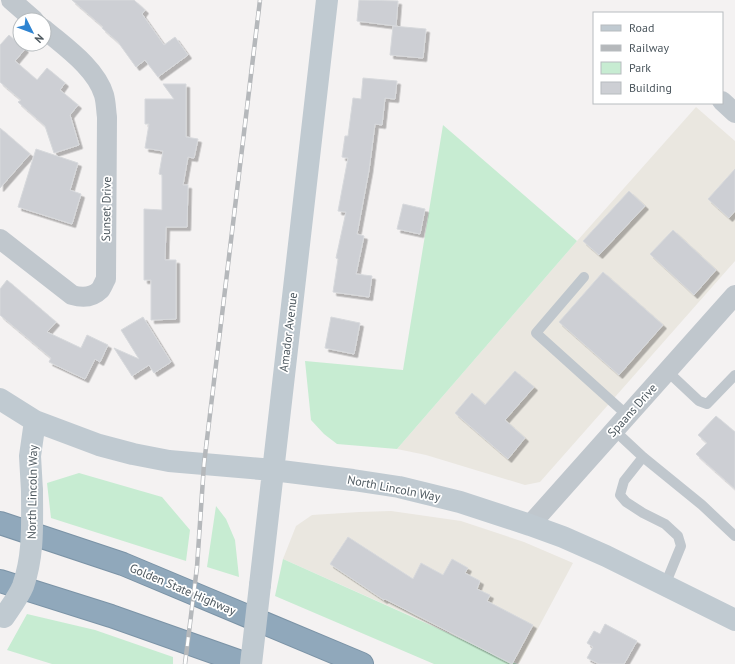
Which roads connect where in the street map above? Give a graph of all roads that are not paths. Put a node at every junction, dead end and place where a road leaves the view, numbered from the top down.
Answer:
1 (11, 0) edge
2 (327, 0) edge
3 (25, 12) edge
4 (52, 36) edge
5 (723, 102) edge
6 (735, 113) edge
7 (0, 239) edge
8 (584, 277) dead end
9 (735, 294) edge
10 (667, 371) junction
11 (735, 375) edge
12 (0, 399) edge
13 (627, 415) junction
14 (35, 421) junction
15 (614, 430) junction
16 (643, 457) junction
17 (273, 470) junction
18 (0, 524) edge
19 (530, 525) junction
20 (735, 536) edge
21 (0, 581) edge
22 (665, 586) junction
23 (735, 620) edge
24 (2, 621) edge
25 (247, 664) edge
26 (251, 664) edge
27 (362, 664) edge

1 - 3 street
2 - 17 street, Amador Avenue
4 - 7 street, Sunset Drive
5 - 6 street
8 - 13 lane
9 - 10 street, Spaans Drive
10 - 11 lane
10 - 13 street, Spaans Drive
12 - 14 street, North Lincoln Way
13 - 15 street, Spaans Drive
14 - 17 street, North Lincoln Way
14 - 24 street, North Lincoln Way, bridge
15 - 16 lane
15 - 19 street, Spaans Drive
16 - 20 lane
16 - 22 lane
17 - 19 street, North Lincoln Way
17 - 26 street, Amador Avenue, bridge
18 - 27 highway, Golden State Highway
19 - 22 street, North Lincoln Way
21 - 25 highway
22 - 23 street, North Lincoln Way

